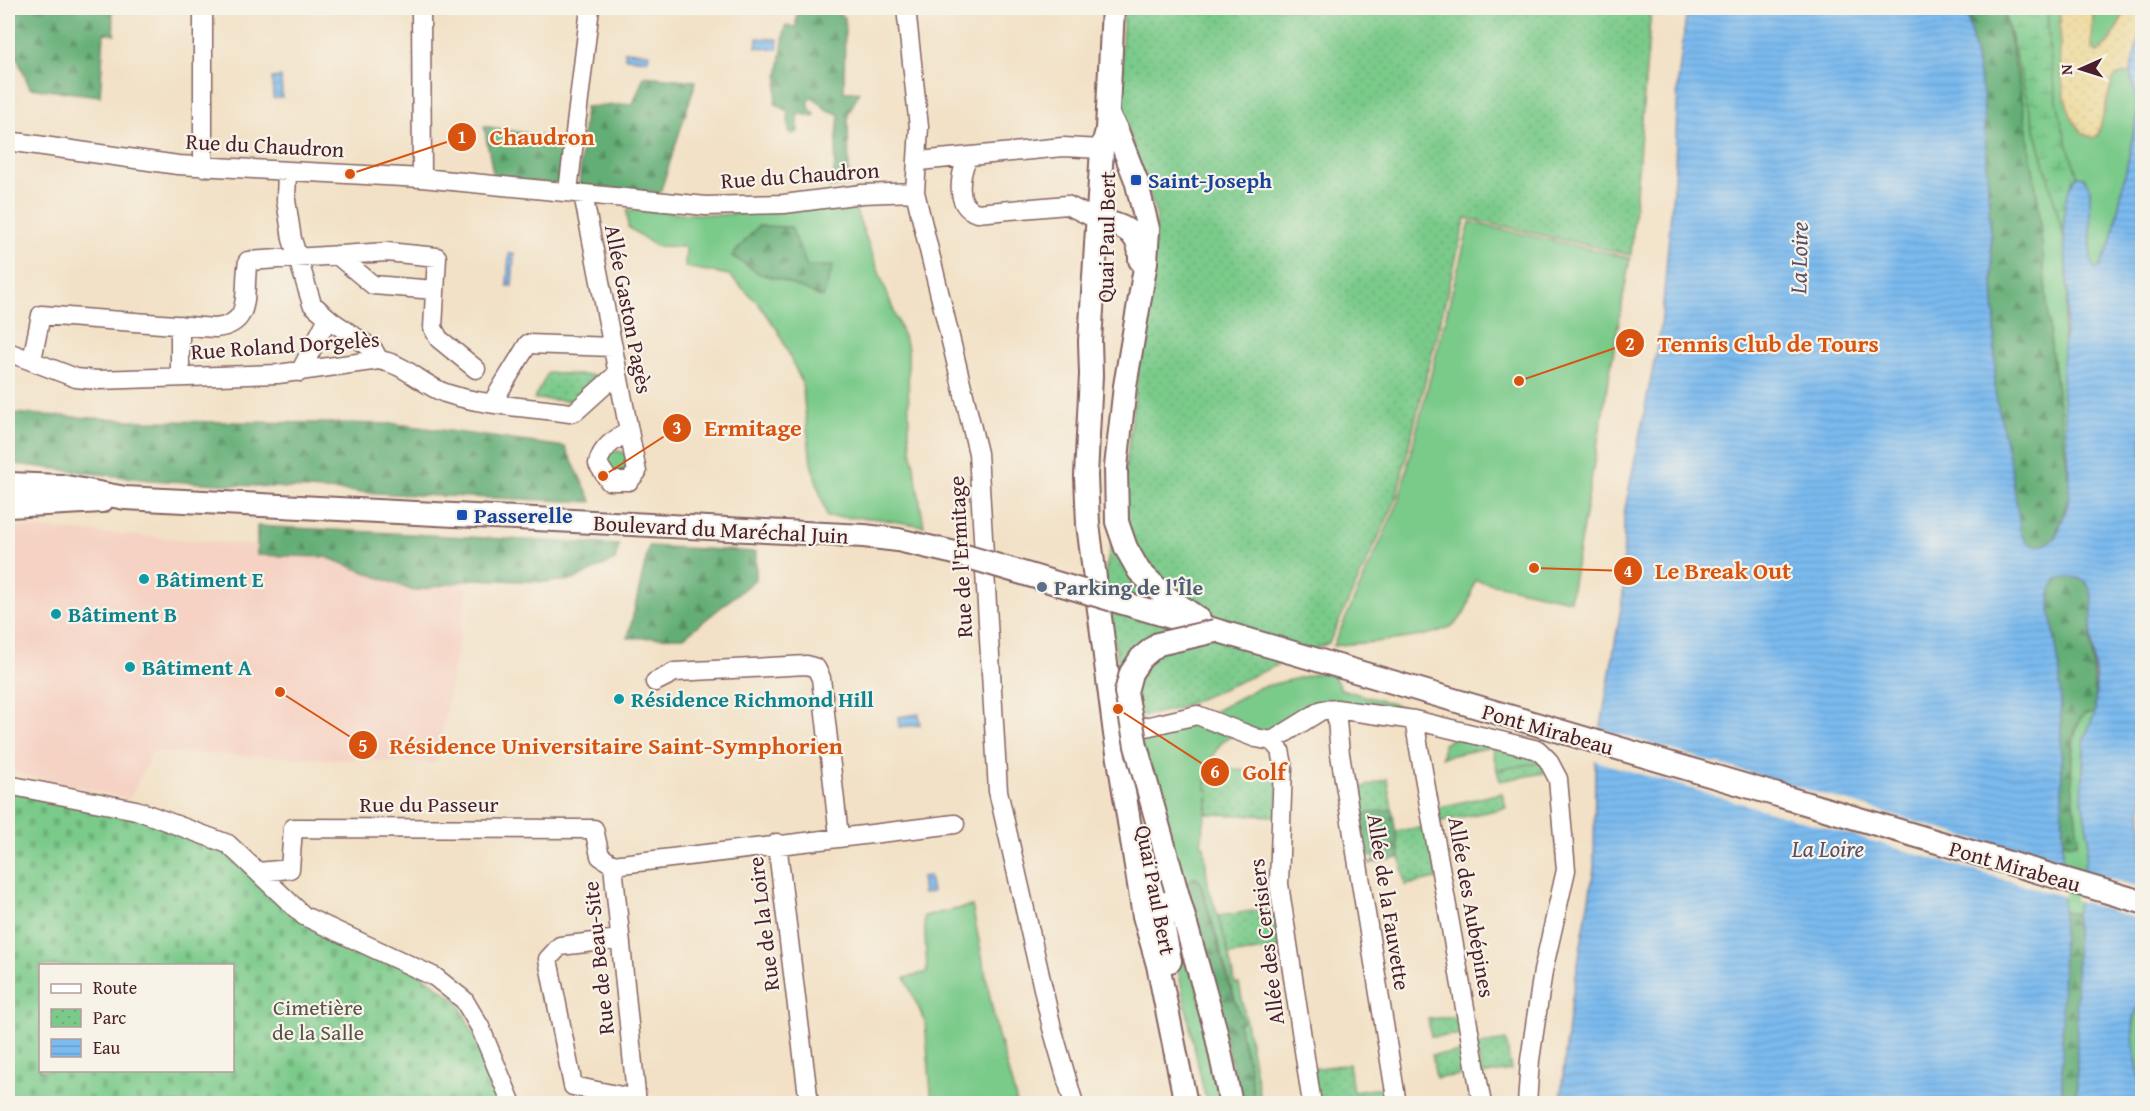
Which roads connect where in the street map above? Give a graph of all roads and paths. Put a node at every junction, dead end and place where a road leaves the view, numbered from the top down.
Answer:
1 (204, 8) edge
2 (421, 8) edge
3 (590, 8) edge
4 (906, 8) edge
5 (1113, 8) edge
6 (1105, 133) junction
7 (8, 141) edge
8 (967, 158) junction
9 (919, 161) junction
10 (203, 167) junction
11 (287, 171) junction
12 (422, 178) junction
13 (575, 192) junction
14 (915, 192) junction
15 (1104, 221) junction
16 (337, 255) junction
17 (297, 256) junction
18 (435, 290) junction
19 (1138, 303) junction
20 (328, 318) junction
21 (180, 325) junction
22 (613, 347) junction
23 (8, 352) edge
24 (32, 360) junction
25 (379, 360) junction
26 (476, 369) dead end
27 (300, 372) junction
28 (618, 373) junction
29 (180, 376) junction
30 (492, 403) junction
31 (629, 432) dead end
32 (8, 484) edge
33 (125, 498) junction
34 (8, 506) edge
35 (955, 553) joint
36 (1215, 631) junction
37 (655, 682) dead end
38 (1336, 709) junction
39 (1414, 720) junction
40 (1119, 733) junction
41 (1272, 741) junction
42 (8, 785) edge
43 (955, 824) dead end
44 (839, 836) junction
45 (777, 843) junction
46 (613, 865) junction
47 (258, 872) junction
48 (2142, 902) edge
49 (620, 939) junction
50 (1190, 1100) edge
51 (637, 1101) edge
52 (512, 1104) edge
53 (809, 1104) edge
54 (1074, 1104) edge
55 (1231, 1104) edge
56 (1312, 1104) edge
57 (1397, 1104) edge
58 (1482, 1104) edge
59 (1527, 1104) edge

1 - 10 street
2 - 12 street
3 - 13 street, Allée Gaston Pagès
4 - 9 street, Rue de l'Ermitage
5 - 6 main road, Quai Paul Bert
6 - 8 street
6 - 15 main road, Quai Paul Bert
6 - 19 main road
7 - 10 street, Rue du Chaudron
8 - 9 street
8 - 15 street
9 - 14 street, Rue de l'Ermitage
10 - 11 street, Rue du Chaudron
11 - 12 street, Rue du Chaudron
11 - 17 street
12 - 13 street, Rue du Chaudron
13 - 14 street, Rue du Chaudron
13 - 22 street, Allée Gaston Pagès
14 - 54 street, Rue de l'Ermitage
15 - 19 main road
15 - 40 main road, Quai Paul Bert
16 - 17 street
16 - 18 street
16 - 18 street
17 - 20 street
17 - 21 street
18 - 26 street
19 - 36 main road
20 - 25 street
20 - 27 street
21 - 24 street
21 - 29 street
22 - 28 street, Allée Gaston Pagès
22 - 30 street
23 - 24 street, Rue Roland Dorgelès
24 - 29 street, Rue Roland Dorgelès
25 - 27 street, Rue Roland Dorgelès
25 - 30 street, Rue Roland Dorgelès
27 - 29 street, Rue Roland Dorgelès
28 - 30 street, Rue Roland Dorgelès
28 - 31 street, Allée Gaston Pagès
32 - 33 main road, Boulevard du Maréchal Juin
33 - 34 main road, Boulevard du Maréchal Juin
33 - 35 main road, Boulevard du Maréchal Juin
35 - 36 main road, Pont Mirabeau, bridge
36 - 48 main road, Pont Mirabeau
36 - 55 main road, bridge
37 - 44 street
38 - 39 street
38 - 41 street
38 - 57 street, Allée de la Fauvette
39 - 58 street, Allée des Aubépines
39 - 59 street
40 - 41 street
40 - 50 main road, Quai Paul Bert
41 - 56 street, Allée des Cerisiers
42 - 47 street
43 - 44 street, Rue de la Loire
44 - 45 street, Rue de la Loire
45 - 46 street, Rue de Beau-Site
45 - 53 street, Rue de la Loire
46 - 47 street, Rue du Passeur
46 - 49 street, Rue de Beau-Site
47 - 52 street
49 - 51 street, Rue de Beau-Site
49 - 51 street

